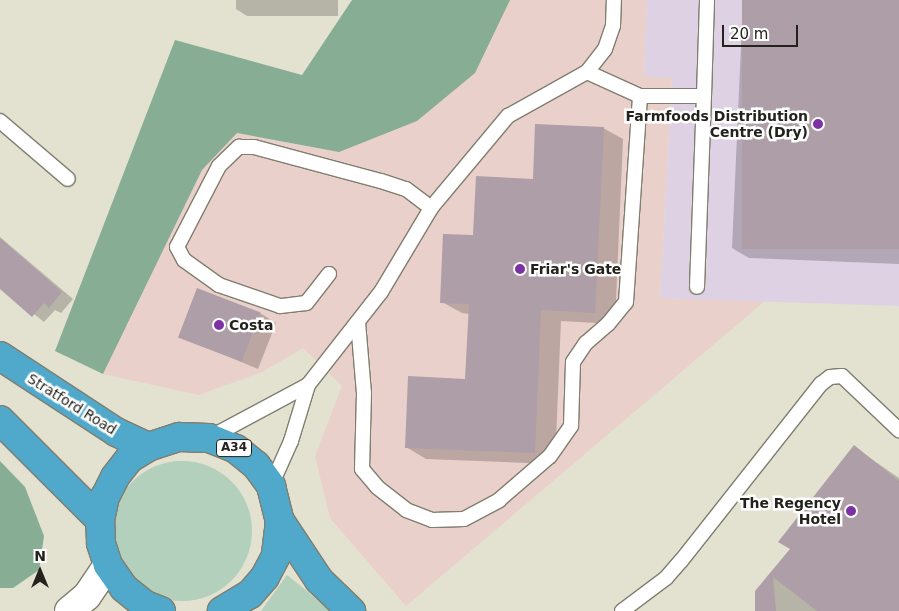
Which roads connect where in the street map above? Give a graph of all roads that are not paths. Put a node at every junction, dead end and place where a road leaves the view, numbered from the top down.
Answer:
1 (614, 0) edge
2 (707, 0) edge
3 (587, 72) junction
4 (640, 96) junction
5 (704, 96) junction
6 (0, 121) edge
7 (68, 179) dead end
8 (431, 208) junction
9 (329, 274) dead end
10 (697, 287) dead end
11 (358, 322) junction
12 (0, 356) edge
13 (308, 385) junction
14 (0, 420) edge
15 (899, 430) edge
16 (209, 438) junction
17 (148, 447) junction
18 (271, 486) junction
19 (100, 520) junction
20 (280, 521) junction
21 (108, 565) junction
22 (69, 611) edge
23 (161, 611) edge
24 (222, 611) edge
25 (351, 611) edge
26 (622, 611) edge

1 - 3 lane
2 - 5 lane
3 - 4 lane
3 - 8 lane
4 - 5 lane
4 - 11 lane
5 - 10 lane
6 - 7 lane
8 - 9 lane
8 - 11 lane
11 - 13 lane
12 - 17 highway, Stratford Road
13 - 16 lane
13 - 18 lane
14 - 19 highway
15 - 26 lane
16 - 17 highway, A34
16 - 18 highway, A34
17 - 19 highway, A34
18 - 20 highway, A34
19 - 21 highway, A34
20 - 24 highway, A34
20 - 25 highway, A34
21 - 22 street
21 - 23 highway, A34

